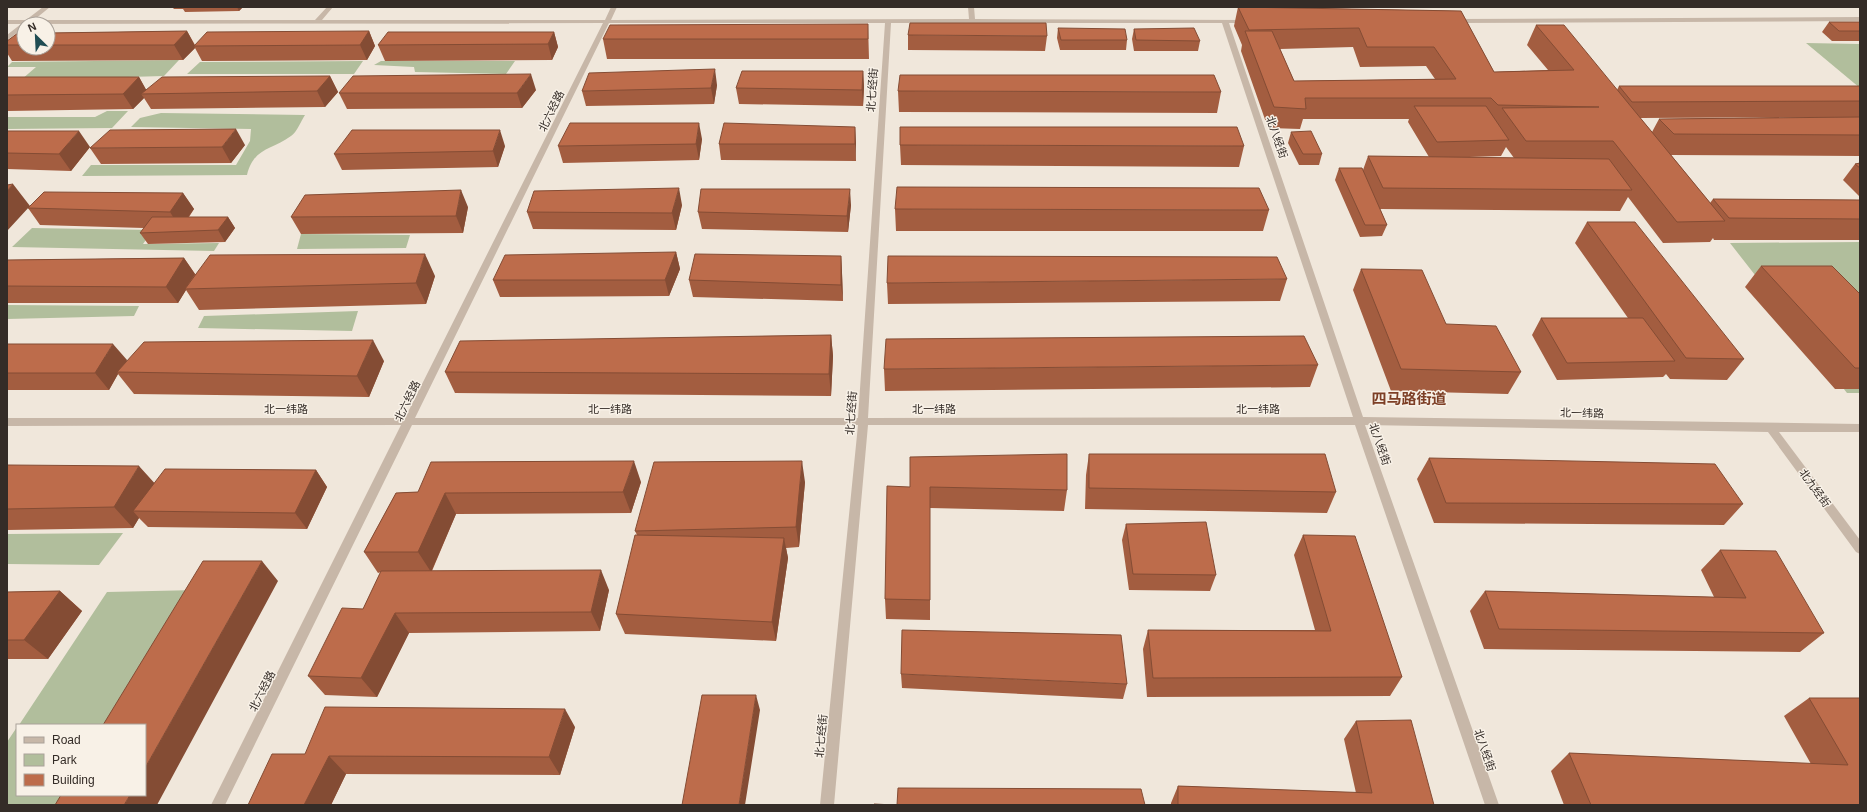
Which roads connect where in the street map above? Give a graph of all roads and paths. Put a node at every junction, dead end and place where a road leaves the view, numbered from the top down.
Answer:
1 (47, 7) edge
2 (330, 7) edge
3 (614, 7) edge
4 (970, 7) edge
5 (35, 16) edge
6 (1860, 19) edge
7 (1225, 21) junction
8 (1257, 21) edge
9 (1447, 21) edge
10 (316, 22) junction
11 (608, 22) junction
12 (972, 22) junction
13 (888, 23) junction
14 (56, 24) edge
15 (16, 31) edge
16 (7, 38) edge
17 (410, 421) junction
18 (863, 421) junction
19 (1359, 421) junction
20 (7, 422) edge
21 (1771, 428) junction
22 (1860, 428) edge
23 (1860, 549) edge
24 (218, 805) edge
25 (827, 805) edge
26 (1492, 805) edge

1 - 5 street
2 - 10 street
3 - 11 street, 北六经路
4 - 12 street
6 - 9 street
7 - 8 street
7 - 12 street
7 - 19 street, 北八经街
10 - 11 street
10 - 14 street
11 - 13 street
11 - 17 street, 北六经路
12 - 13 street
13 - 18 street, 北七经街
15 - 16 street
17 - 18 street, 北一纬路
17 - 20 street, 北一纬路
17 - 24 street, 北六经路
18 - 19 street, 北一纬路
18 - 25 street, 北七经街
19 - 21 street, 北一纬路
19 - 26 street, 北八经街
21 - 22 street, 北一纬路
21 - 23 street, 北九经街

